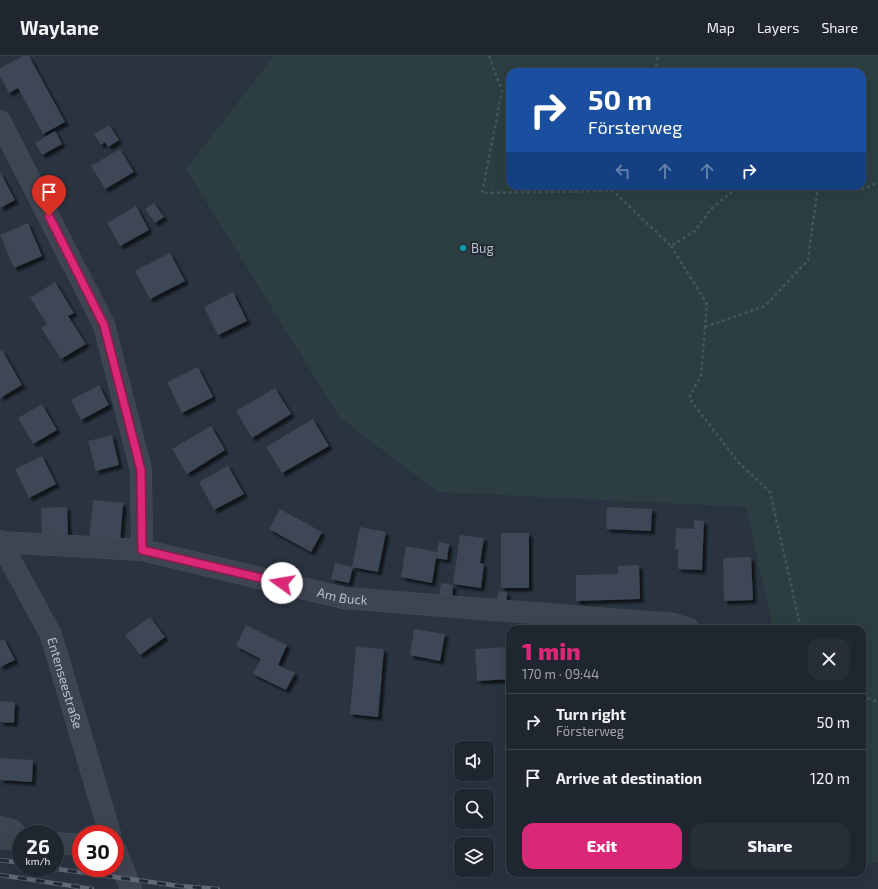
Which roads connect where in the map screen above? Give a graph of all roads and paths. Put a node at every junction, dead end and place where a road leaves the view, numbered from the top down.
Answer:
1 (489, 56) edge
2 (658, 56) edge
3 (656, 68) edge
4 (0, 121) edge
5 (878, 183) edge
6 (866, 187) edge
7 (734, 190) edge
8 (817, 190) edge
9 (613, 191) joint
10 (671, 246) junction
11 (705, 327) junction
12 (0, 542) edge
13 (142, 550) junction
14 (676, 625) edge
15 (800, 625) edge
16 (866, 698) edge
17 (878, 702) edge
18 (0, 821) edge
19 (15, 825) edge
20 (107, 825) edge
21 (0, 838) edge
22 (12, 839) edge
23 (124, 872) edge
24 (131, 889) edge

1 - 9 path
2 - 3 path
4 - 13 street
5 - 6 path
7 - 10 path
8 - 11 path
9 - 10 path
10 - 11 path
11 - 15 path
12 - 13 street, Am Buck
12 - 20 street, Entenseestraße
13 - 14 street, Am Buck
16 - 17 path
18 - 19 lane
21 - 22 street
23 - 24 street

